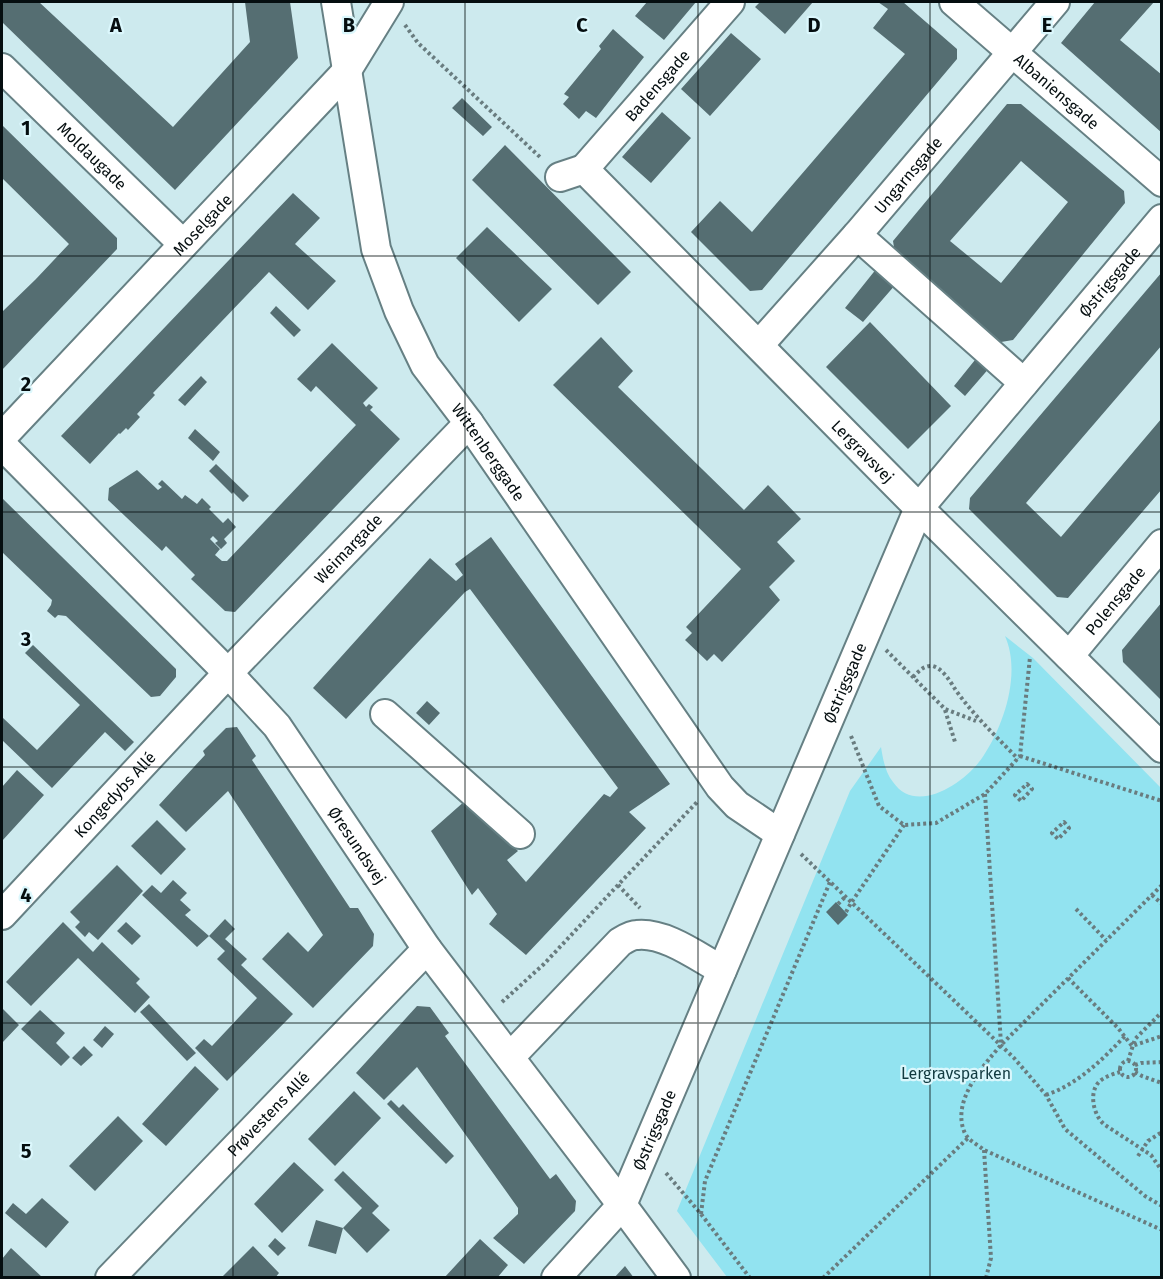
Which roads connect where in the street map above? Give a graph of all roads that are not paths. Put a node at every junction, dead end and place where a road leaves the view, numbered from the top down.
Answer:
1 (336, 2) edge
2 (389, 2) edge
3 (729, 2) edge
4 (954, 2) edge
5 (1055, 2) edge
6 (1013, 51) junction
7 (2, 68) edge
8 (346, 72) junction
9 (572, 173) joint
10 (1161, 182) edge
11 (1161, 219) edge
12 (857, 235) junction
13 (183, 244) junction
14 (759, 345) junction
15 (1024, 383) junction
16 (470, 423) junction
17 (2, 438) edge
18 (2, 445) edge
19 (919, 508) junction
20 (1161, 544) edge
21 (1069, 656) junction
22 (228, 673) junction
23 (385, 714) dead end
24 (1161, 748) edge
25 (520, 834) dead end
26 (780, 834) junction
27 (2, 915) edge
28 (427, 949) junction
29 (722, 970) junction
30 (510, 1057) junction
31 (622, 1204) junction
32 (110, 1278) edge
33 (556, 1278) edge
34 (676, 1278) edge

1 - 8 street, Wittenberggade
2 - 8 street, Moselgade
3 - 9 street, Badensgade
4 - 6 street, Albaniensgade
5 - 6 street, Ungarnsgade
6 - 10 street, Albaniensgade
6 - 12 street, Ungarnsgade
7 - 13 street, Moldaugade
8 - 13 street, Moselgade
8 - 16 street, Wittenberggade
9 - 14 street, Lergravsvej
11 - 15 street, Østrigsgade
12 - 14 street, Ungarnsgade
12 - 15 street
13 - 17 street, Moselgade
14 - 19 street, Lergravsvej
15 - 19 street, Østrigsgade
16 - 22 street, Weimargade
16 - 26 street, Wittenberggade
18 - 22 street, Øresundsvej
19 - 21 street, Lergravsvej
19 - 26 street, Østrigsgade
20 - 21 street, Polensgade
21 - 24 street, Lergravsvej
22 - 27 street, Kongedybs Allé
22 - 28 street, Øresundsvej
23 - 25 street
26 - 29 street, Østrigsgade
28 - 30 street, Øresundsvej
28 - 32 street, Prøvestens Allé
29 - 30 street
29 - 31 street, Østrigsgade
30 - 31 street, Øresundsvej
31 - 33 street, Østrigsgade
31 - 34 street, Øresundsvej

